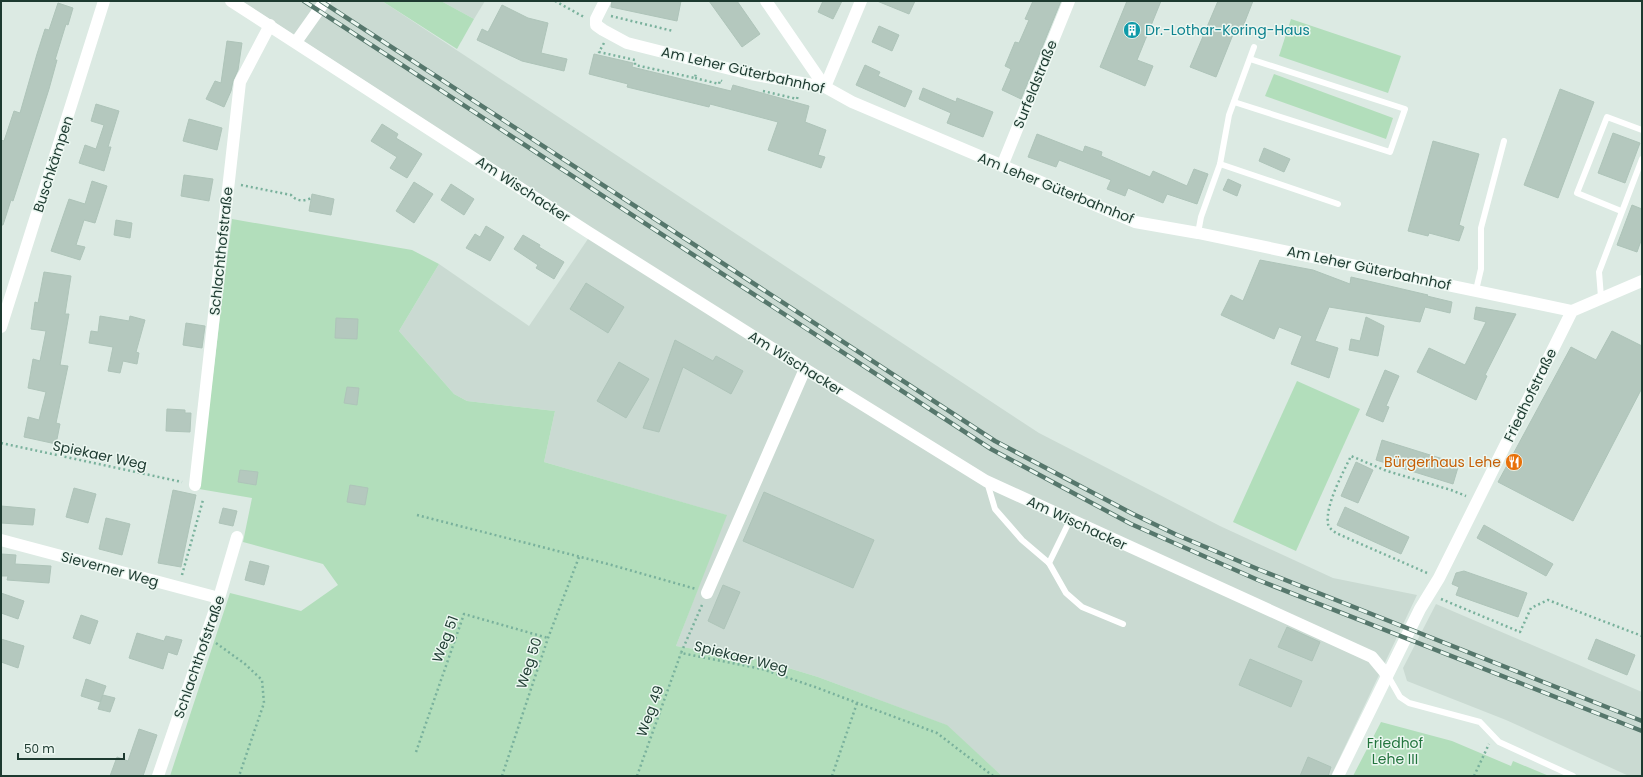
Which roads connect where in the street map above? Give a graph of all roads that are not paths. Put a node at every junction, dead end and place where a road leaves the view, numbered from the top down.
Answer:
1 (104, 1) edge
2 (231, 1) edge
3 (325, 1) edge
4 (605, 1) edge
5 (766, 1) edge
6 (861, 1) edge
7 (1069, 1) edge
8 (270, 25) junction
9 (296, 42) junction
10 (1254, 47) dead end
11 (1250, 59) junction
12 (825, 87) junction
13 (1234, 102) junction
14 (1642, 130) edge
15 (1504, 141) dead end
16 (1642, 159) edge
17 (1220, 164) junction
18 (1002, 166) junction
19 (1338, 204) dead end
20 (1621, 211) junction
21 (1198, 233) junction
22 (1642, 281) edge
23 (1476, 290) junction
24 (1600, 297) junction
25 (1572, 311) junction
26 (1, 327) edge
27 (805, 369) junction
28 (986, 481) junction
29 (195, 485) road end
30 (1070, 520) junction
31 (237, 537) dead end
32 (1, 540) edge
33 (1049, 563) junction
34 (707, 593) road end
35 (219, 598) junction
36 (1123, 624) dead end
37 (1387, 675) junction
38 (158, 776) edge
39 (1338, 776) edge
40 (1573, 776) edge

1 - 26 street, Buschkämpen
2 - 8 street, Am Wischacker
3 - 9 street
4 - 12 street, Am Leher Güterbahnhof
5 - 12 street
6 - 12 street
7 - 18 street, Surfeldstraße
8 - 9 street, Am Wischacker
8 - 29 street, Schlachthofstraße
9 - 27 street, Am Wischacker
10 - 11 lane
11 - 13 lane
11 - 13 lane
12 - 18 street, Am Leher Güterbahnhof
13 - 17 lane
14 - 20 lane
15 - 23 lane
16 - 20 lane
17 - 19 lane
17 - 21 lane
18 - 21 street, Am Leher Güterbahnhof
20 - 24 lane
21 - 23 street, Am Leher Güterbahnhof
22 - 24 street
23 - 25 street, Am Leher Güterbahnhof
24 - 25 street
25 - 37 street, Friedhofstraße
27 - 28 street, Am Wischacker
27 - 34 street
28 - 30 street, Am Wischacker
28 - 33 lane
30 - 33 lane
30 - 37 street, Am Wischacker
31 - 35 street, Schlachthofstraße
32 - 35 street, Sieverner Weg
33 - 36 lane
35 - 38 street, Schlachthofstraße
37 - 39 street, Friedhofstraße
37 - 40 lane

